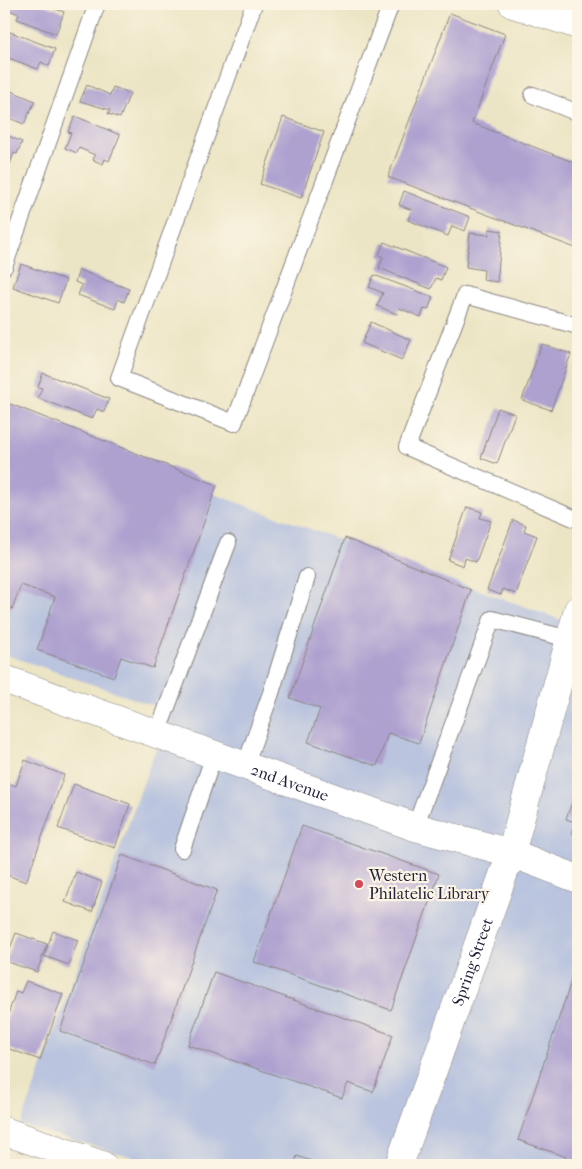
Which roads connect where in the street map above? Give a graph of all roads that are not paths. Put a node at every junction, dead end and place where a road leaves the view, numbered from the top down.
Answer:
1 (97, 4) edge
2 (254, 4) edge
3 (391, 4) edge
4 (513, 4) edge
5 (578, 25) edge
6 (533, 95) dead end
7 (578, 113) edge
8 (4, 267) edge
9 (578, 326) edge
10 (578, 520) edge
11 (228, 542) dead end
12 (307, 577) dead end
13 (578, 610) edge
14 (569, 639) junction
15 (4, 679) edge
16 (157, 734) junction
17 (214, 754) junction
18 (245, 766) junction
19 (415, 827) junction
20 (182, 849) dead end
21 (511, 853) junction
22 (578, 879) edge
23 (4, 1131) edge
24 (102, 1165) edge
25 (399, 1165) edge

1 - 8 lane
2 - 3 lane
4 - 5 street
6 - 7 lane
9 - 10 lane
11 - 16 lane
12 - 18 lane
13 - 14 street, Spring Street
14 - 19 lane
14 - 21 street, Spring Street
15 - 16 street, 2nd Avenue
16 - 17 street, 2nd Avenue
17 - 18 street, 2nd Avenue
17 - 20 lane
18 - 19 street, 2nd Avenue
19 - 21 street, 2nd Avenue
21 - 22 street, 2nd Avenue
21 - 25 street, Spring Street
23 - 24 street

